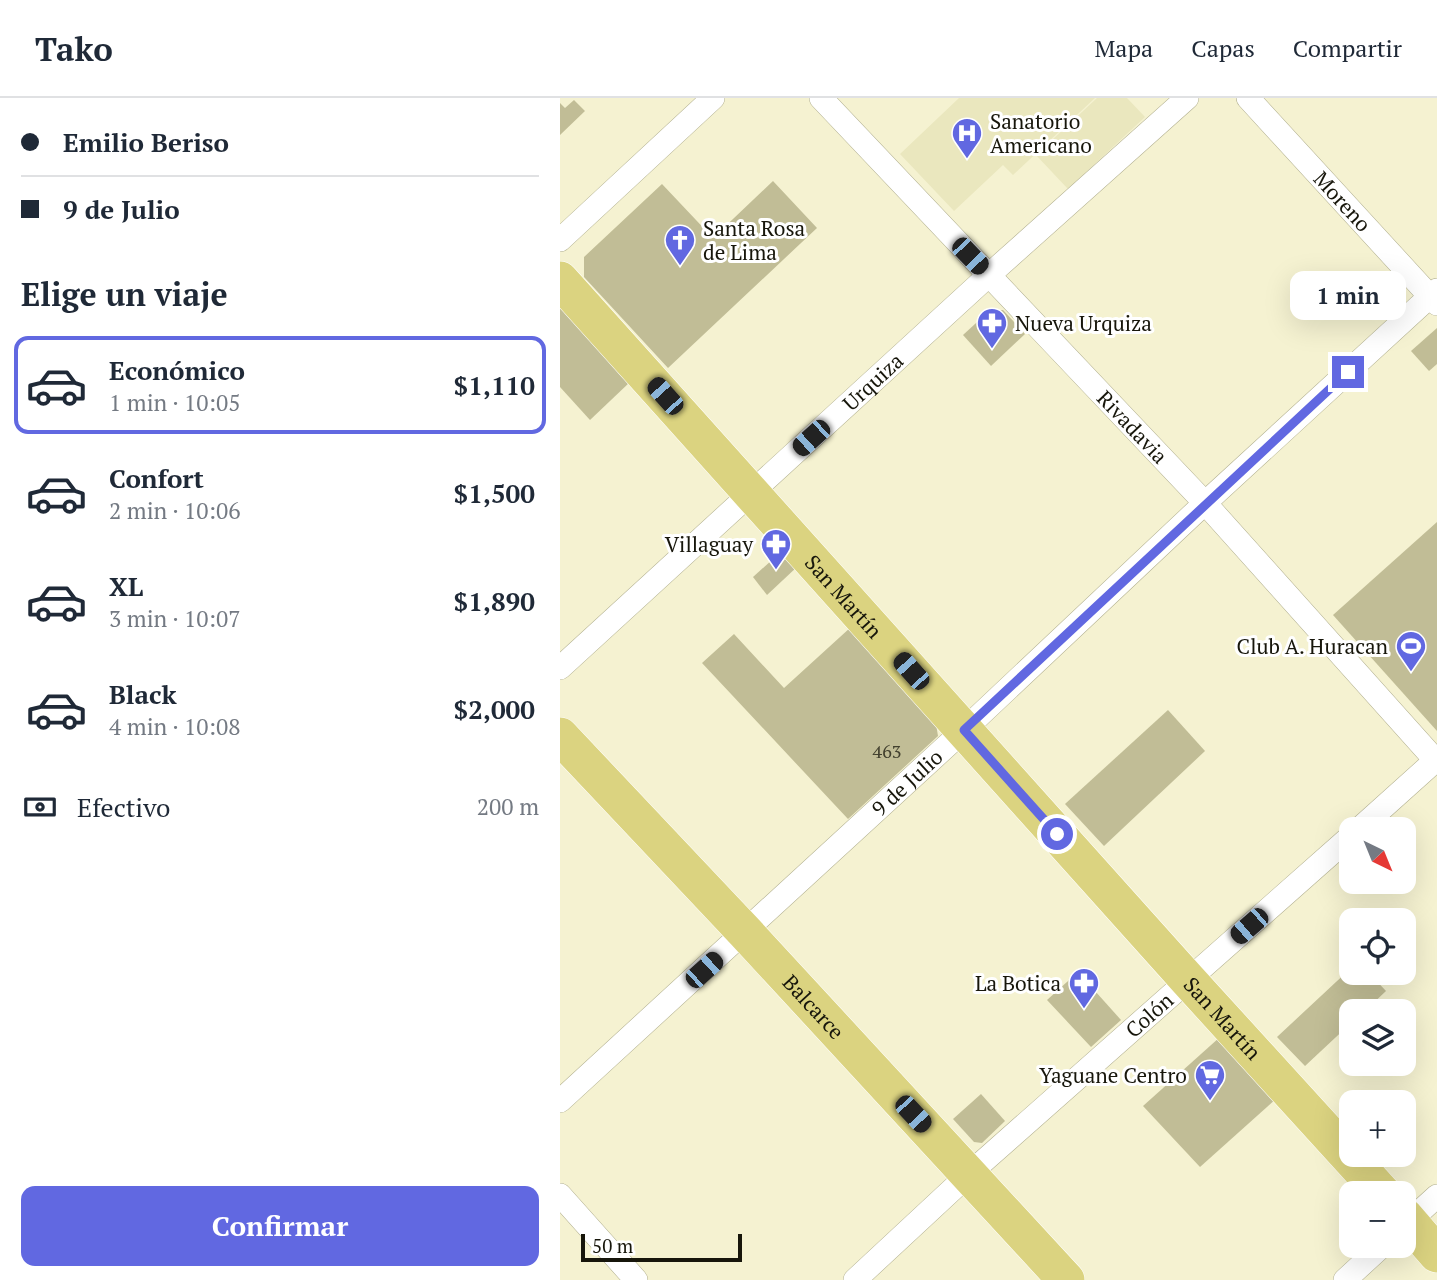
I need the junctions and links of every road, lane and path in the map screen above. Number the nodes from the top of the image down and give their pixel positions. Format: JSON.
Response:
{"nodes":[{"id":1,"x":713,"y":98,"type":"edge"},
{"id":2,"x":821,"y":98,"type":"edge"},
{"id":3,"x":1187,"y":98,"type":"edge"},
{"id":4,"x":1248,"y":98,"type":"edge"},
{"id":5,"x":560,"y":240,"type":"edge"},
{"id":6,"x":989,"y":275,"type":"junction"},
{"id":7,"x":560,"y":280,"type":"edge"},
{"id":8,"x":1435,"y":297,"type":"edge"},
{"id":9,"x":752,"y":492,"type":"junction"},
{"id":10,"x":1205,"y":503,"type":"junction"},
{"id":11,"x":560,"y":668,"type":"edge"},
{"id":12,"x":964,"y":730,"type":"junction"},
{"id":13,"x":560,"y":736,"type":"edge"},
{"id":14,"x":1437,"y":761,"type":"edge"},
{"id":15,"x":1373,"y":817,"type":"edge"},
{"id":16,"x":1339,"y":847,"type":"edge"},
{"id":17,"x":745,"y":932,"type":"junction"},
{"id":18,"x":1188,"y":980,"type":"junction"},
{"id":19,"x":560,"y":1101,"type":"edge"},
{"id":20,"x":969,"y":1174,"type":"junction"},
{"id":21,"x":1371,"y":1181,"type":"edge"},
{"id":22,"x":560,"y":1195,"type":"edge"},
{"id":23,"x":1437,"y":1196,"type":"edge"},
{"id":24,"x":1416,"y":1212,"type":"edge"},
{"id":25,"x":1416,"y":1232,"type":"edge"},
{"id":26,"x":1437,"y":1254,"type":"edge"},
{"id":27,"x":1369,"y":1258,"type":"edge"},
{"id":28,"x":636,"y":1280,"type":"edge"},
{"id":29,"x":855,"y":1280,"type":"edge"},
{"id":30,"x":1066,"y":1280,"type":"edge"},
{"id":31,"x":1345,"y":1280,"type":"edge"}],
"edges":[{"from":1,"to":5,"type":"street"},
{"from":2,"to":6,"type":"street","name":"Rivadavia"},
{"from":3,"to":6,"type":"street","name":"Urquiza"},
{"from":4,"to":8,"type":"street","name":"Moreno"},
{"from":6,"to":9,"type":"street","name":"Urquiza"},
{"from":6,"to":10,"type":"street","name":"Rivadavia"},
{"from":7,"to":9,"type":"main road","name":"San Martín"},
{"from":8,"to":10,"type":"street","name":"9 de Julio"},
{"from":9,"to":11,"type":"street","name":"Urquiza"},
{"from":9,"to":12,"type":"main road","name":"San Martín"},
{"from":10,"to":12,"type":"street","name":"9 de Julio"},
{"from":10,"to":14,"type":"street","name":"Rivadavia"},
{"from":12,"to":17,"type":"street","name":"9 de Julio"},
{"from":12,"to":18,"type":"main road","name":"San Martín"},
{"from":13,"to":17,"type":"main road","name":"Balcarce"},
{"from":14,"to":15,"type":"street"},
{"from":16,"to":18,"type":"street","name":"Colón"},
{"from":17,"to":19,"type":"street","name":"9 de Julio"},
{"from":17,"to":20,"type":"main road","name":"Balcarce"},
{"from":18,"to":20,"type":"street","name":"Colón"},
{"from":18,"to":21,"type":"main road","name":"San Martín"},
{"from":20,"to":29,"type":"street","name":"Colón"},
{"from":20,"to":30,"type":"main road","name":"Balcarce"},
{"from":22,"to":28,"type":"street"},
{"from":23,"to":24,"type":"street"},
{"from":25,"to":26,"type":"main road"},
{"from":27,"to":31,"type":"street"}]}
